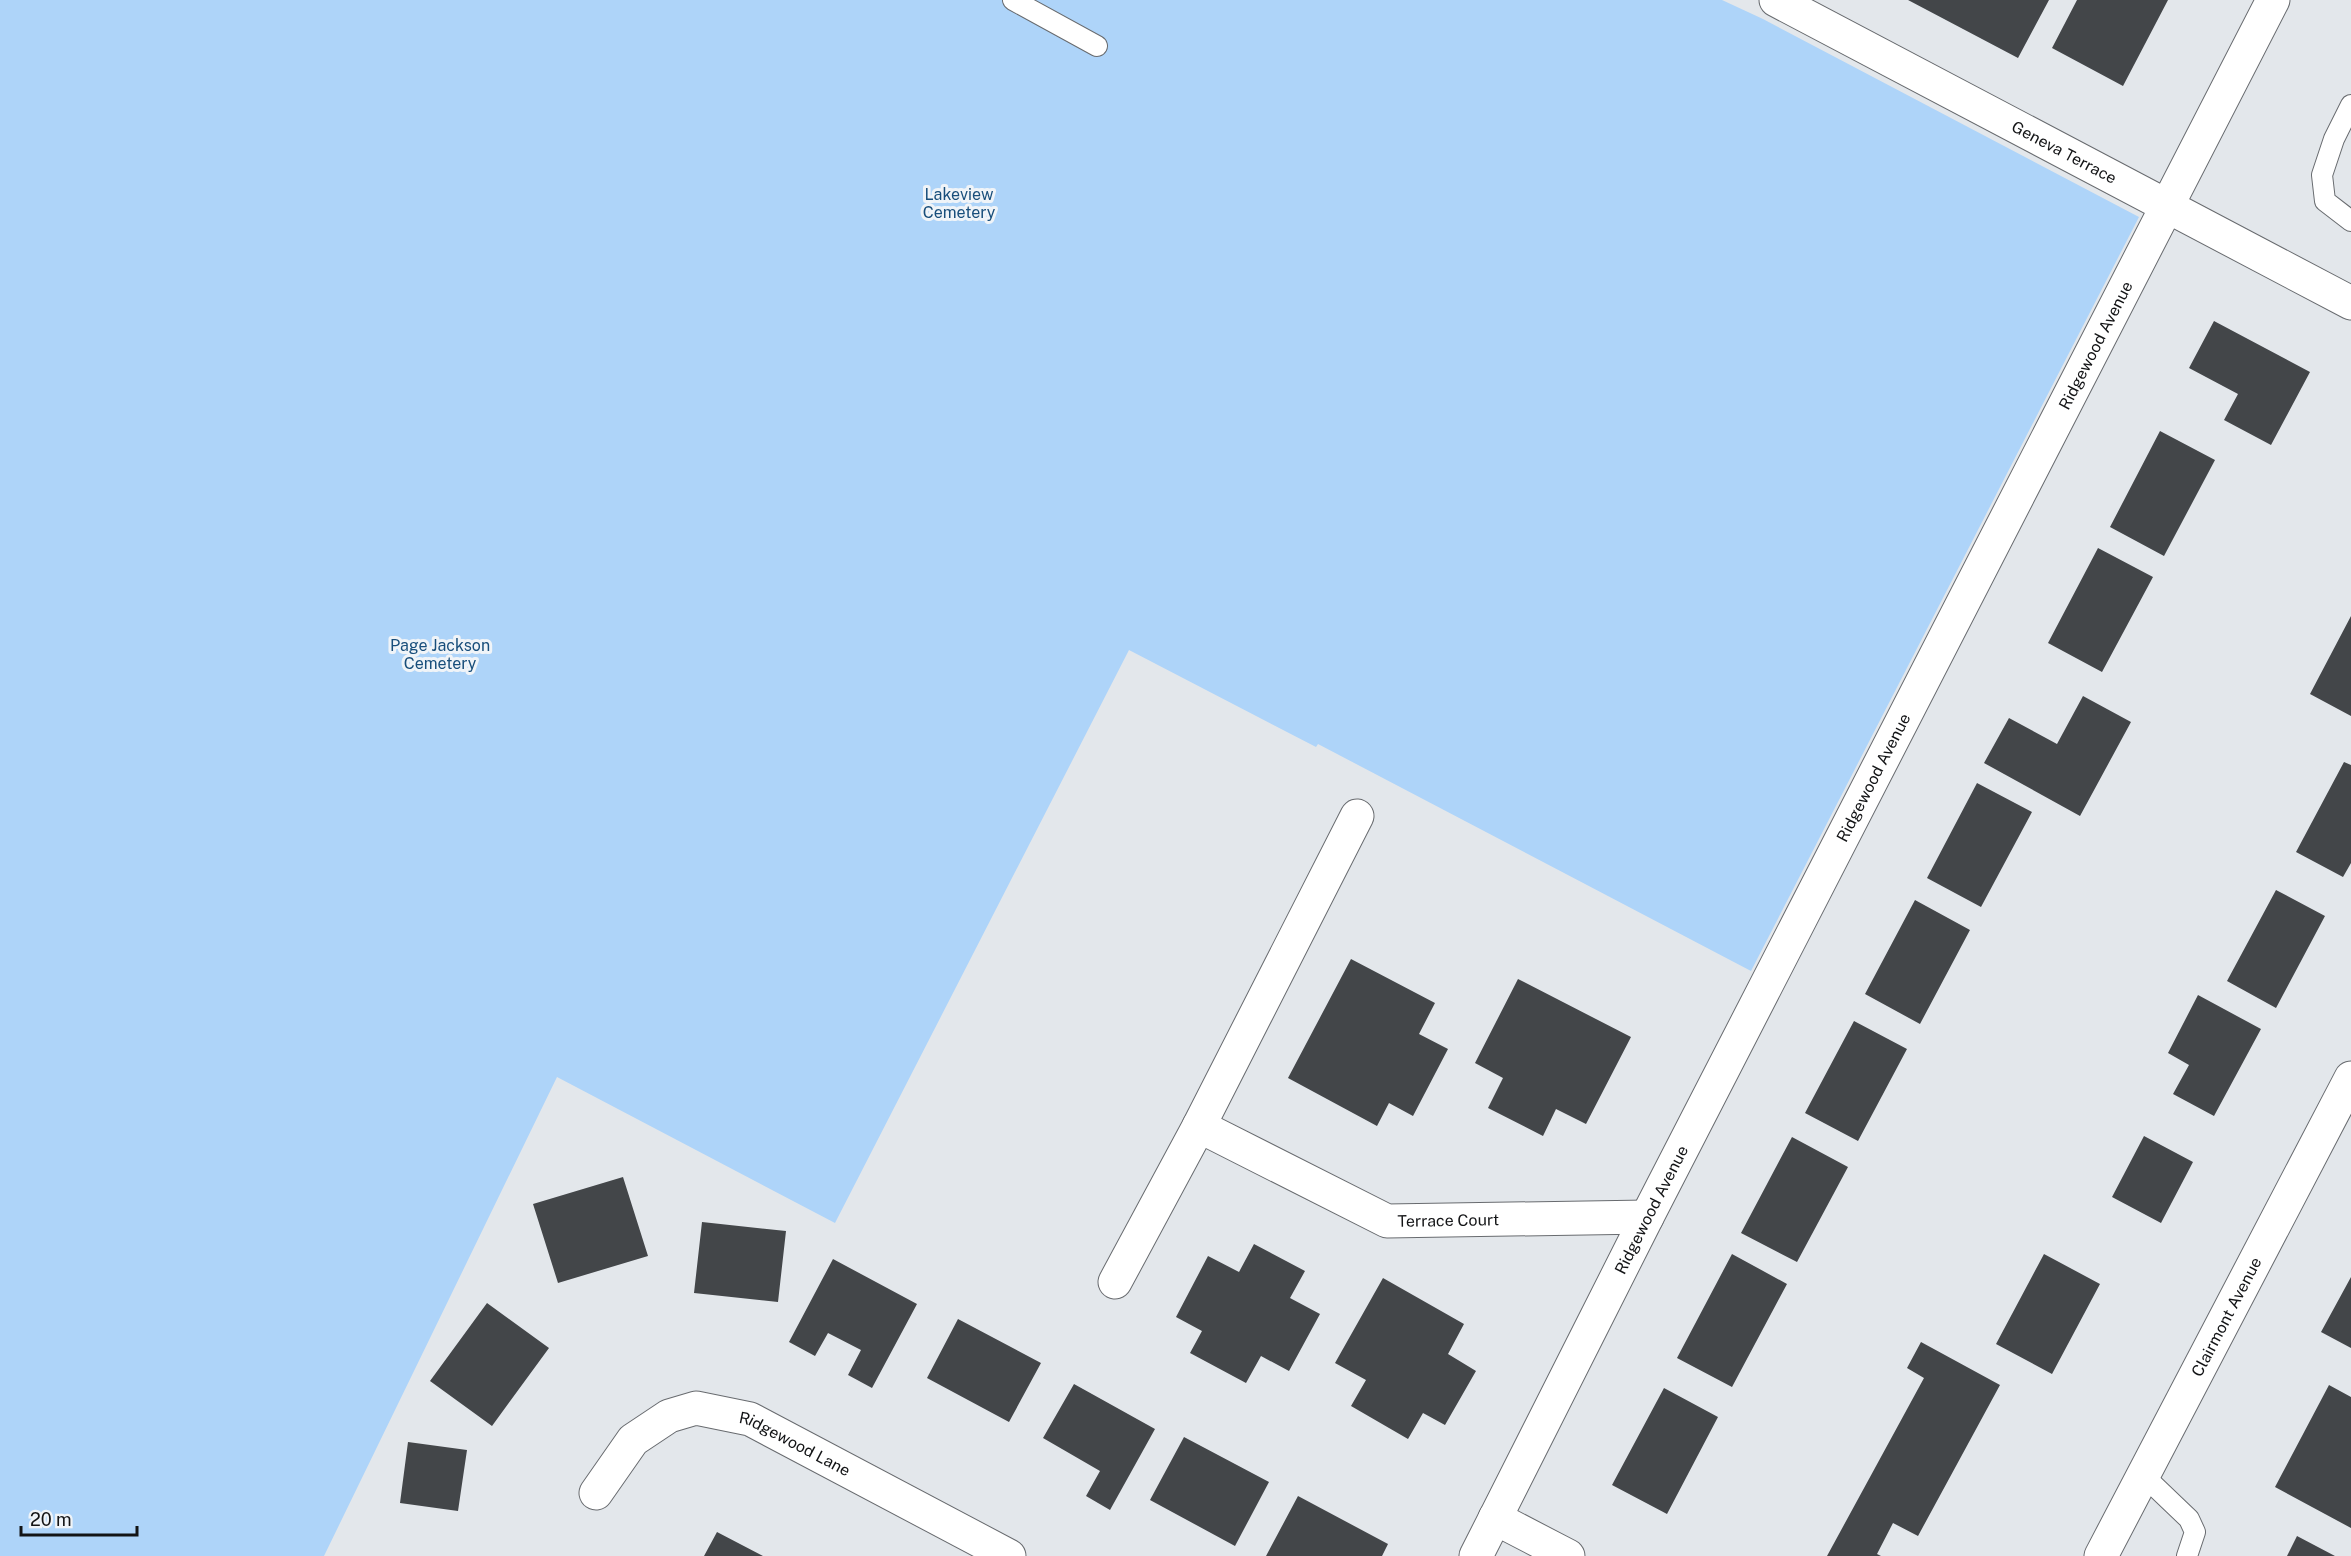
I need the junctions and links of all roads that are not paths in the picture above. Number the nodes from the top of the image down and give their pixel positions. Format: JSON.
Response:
{"nodes":[{"id":1,"x":1013,"y":0,"type":"edge"},
{"id":2,"x":1776,"y":0,"type":"edge"},
{"id":3,"x":2273,"y":0,"type":"edge"},
{"id":4,"x":1097,"y":46,"type":"dead end"},
{"id":5,"x":2351,"y":105,"type":"edge"},
{"id":6,"x":2166,"y":207,"type":"junction"},
{"id":7,"x":2351,"y":221,"type":"edge"},
{"id":8,"x":2351,"y":303,"type":"edge"},
{"id":9,"x":1357,"y":816,"type":"dead end"},
{"id":10,"x":2351,"y":1078,"type":"edge"},
{"id":11,"x":1199,"y":1126,"type":"junction"},
{"id":12,"x":1647,"y":1216,"type":"junction"},
{"id":13,"x":1115,"y":1282,"type":"dead end"},
{"id":14,"x":2143,"y":1475,"type":"junction"},
{"id":15,"x":596,"y":1493,"type":"dead end"},
{"id":16,"x":1496,"y":1518,"type":"junction"},
{"id":17,"x":1009,"y":1556,"type":"edge"},
{"id":18,"x":1476,"y":1556,"type":"edge"},
{"id":19,"x":1568,"y":1556,"type":"edge"},
{"id":20,"x":2101,"y":1556,"type":"edge"},
{"id":21,"x":2187,"y":1556,"type":"edge"}],
"edges":[{"from":1,"to":4,"type":"lane"},
{"from":2,"to":6,"type":"street","name":"Geneva Terrace"},
{"from":3,"to":6,"type":"street","name":"Ridgewood Avenue"},
{"from":5,"to":7,"type":"lane"},
{"from":6,"to":8,"type":"street","name":"Geneva Terrace"},
{"from":6,"to":12,"type":"street","name":"Ridgewood Avenue"},
{"from":9,"to":11,"type":"street"},
{"from":10,"to":14,"type":"street","name":"Clairmont Avenue"},
{"from":11,"to":12,"type":"street","name":"Terrace Court"},
{"from":11,"to":13,"type":"street"},
{"from":12,"to":16,"type":"street","name":"Ridgewood Avenue"},
{"from":14,"to":20,"type":"street","name":"Clairmont Avenue"},
{"from":14,"to":21,"type":"lane"},
{"from":15,"to":17,"type":"street","name":"Ridgewood Lane"},
{"from":16,"to":18,"type":"street","name":"Ridgewood Avenue"},
{"from":16,"to":19,"type":"street"}]}
